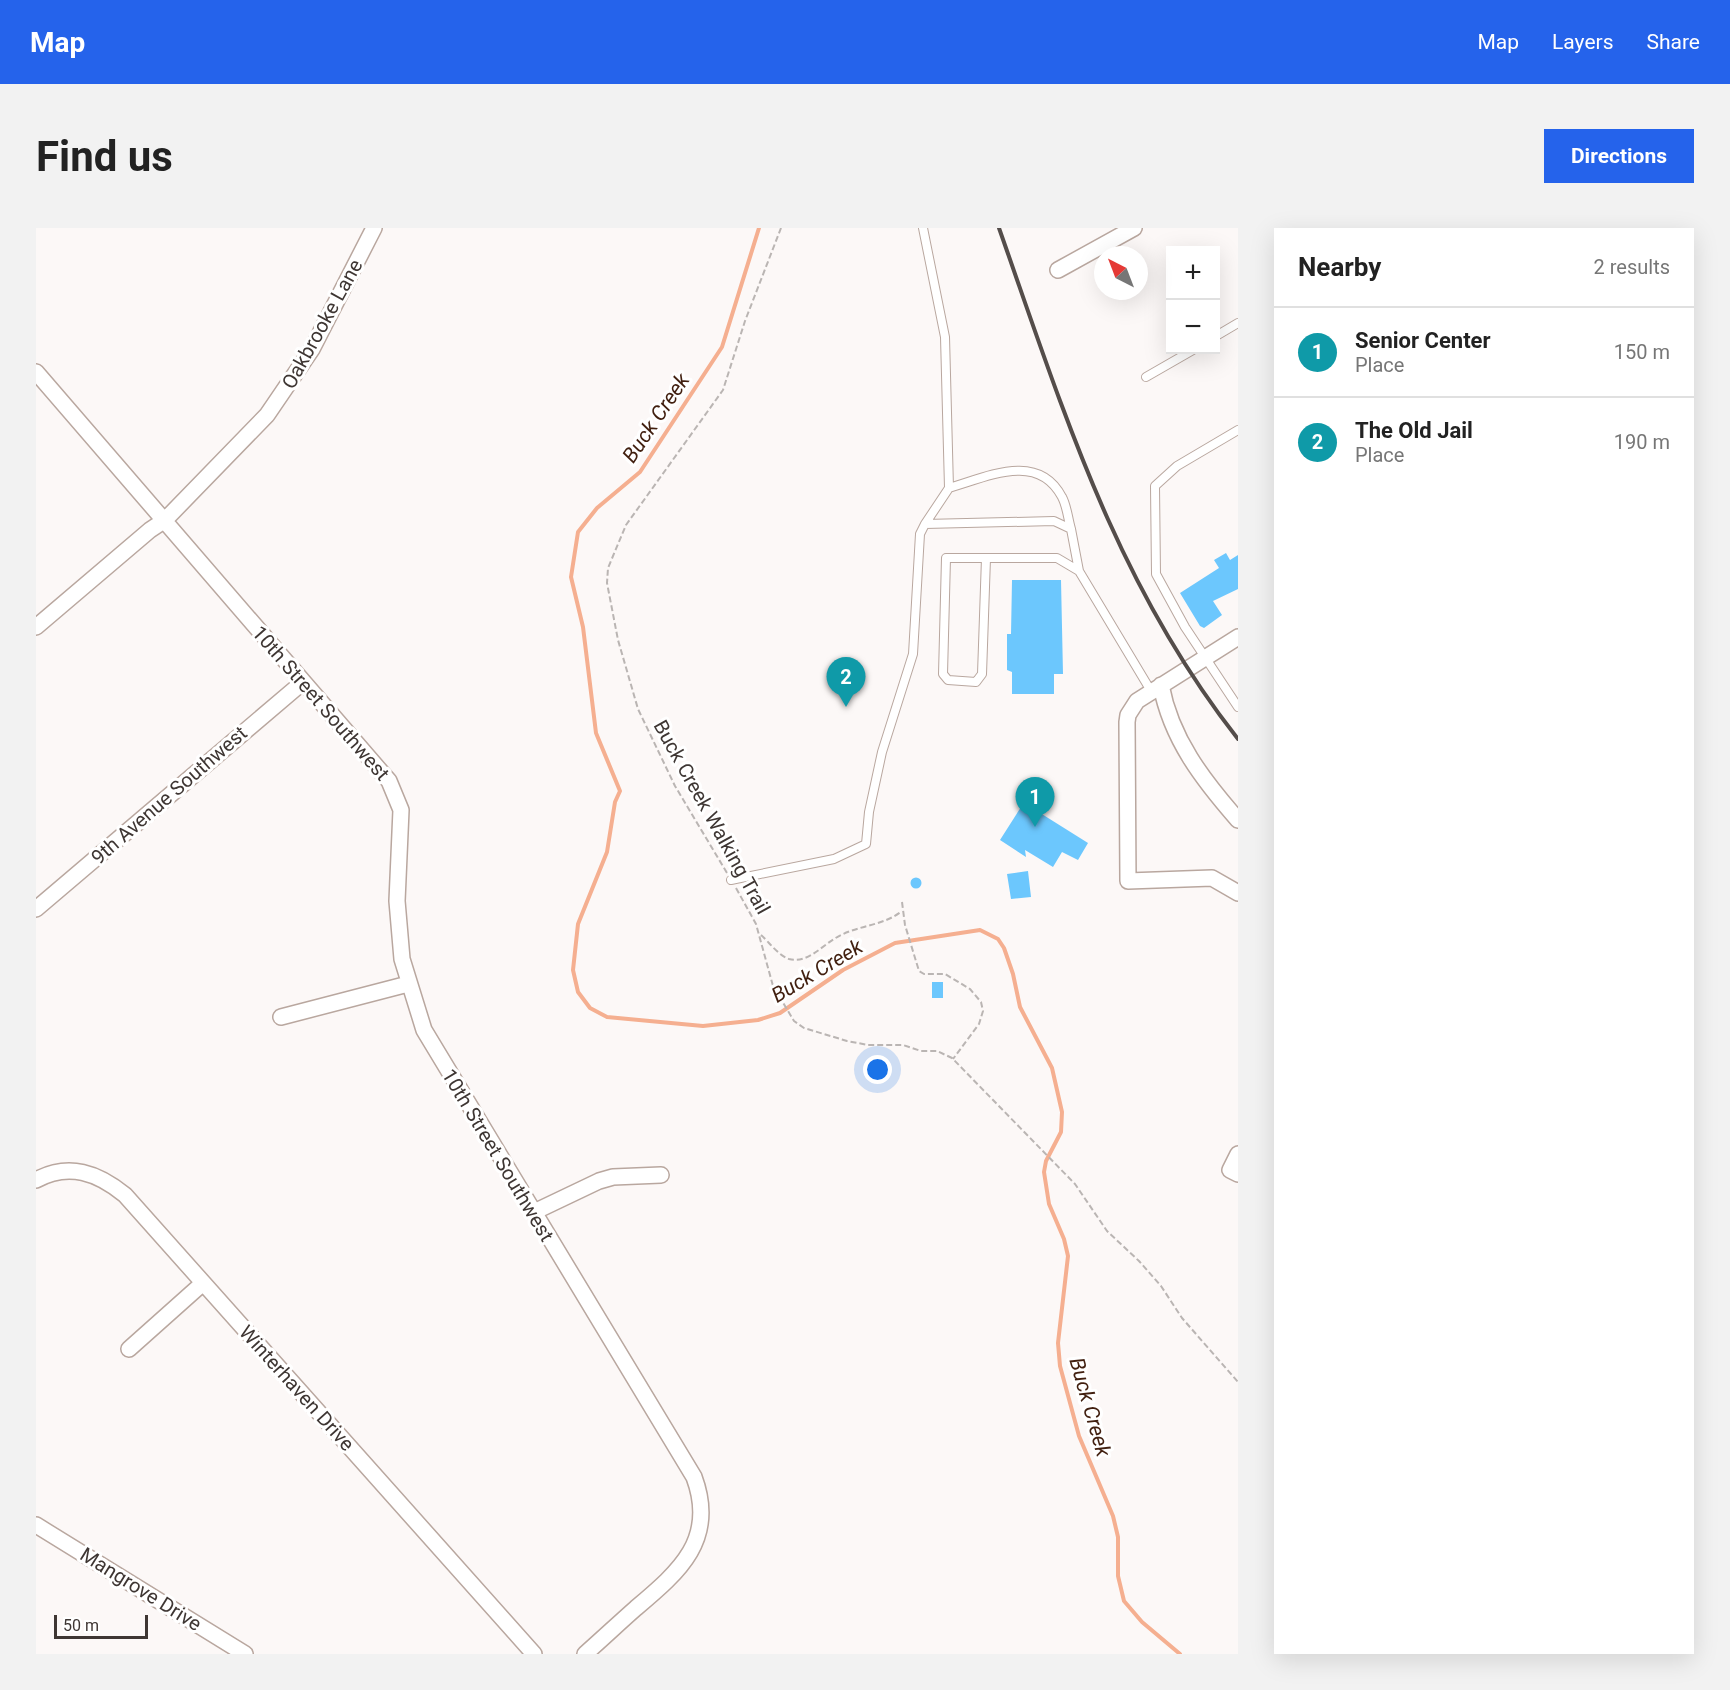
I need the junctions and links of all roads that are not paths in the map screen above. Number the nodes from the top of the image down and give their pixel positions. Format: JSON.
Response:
{"nodes":[{"id":1,"x":374,"y":228,"type":"edge"},
{"id":2,"x":923,"y":228,"type":"edge"},
{"id":3,"x":1134,"y":228,"type":"edge"},
{"id":4,"x":1058,"y":270,"type":"dead end"},
{"id":5,"x":1238,"y":323,"type":"edge"},
{"id":6,"x":1220,"y":333,"type":"edge"},
{"id":7,"x":1186,"y":354,"type":"edge"},
{"id":8,"x":36,"y":372,"type":"edge"},
{"id":9,"x":1146,"y":377,"type":"dead end"},
{"id":10,"x":1238,"y":430,"type":"edge"},
{"id":11,"x":949,"y":488,"type":"junction"},
{"id":12,"x":165,"y":520,"type":"junction"},
{"id":13,"x":925,"y":524,"type":"junction"},
{"id":14,"x":1071,"y":529,"type":"junction"},
{"id":15,"x":986,"y":558,"type":"junction"},
{"id":16,"x":1079,"y":571,"type":"junction"},
{"id":17,"x":36,"y":627,"type":"edge"},
{"id":18,"x":1238,"y":637,"type":"edge"},
{"id":19,"x":1205,"y":657,"type":"junction"},
{"id":20,"x":303,"y":682,"type":"junction"},
{"id":21,"x":1156,"y":688,"type":"junction"},
{"id":22,"x":1238,"y":707,"type":"edge"},
{"id":23,"x":1238,"y":820,"type":"edge"},
{"id":24,"x":731,"y":880,"type":"road end"},
{"id":25,"x":1238,"y":893,"type":"edge"},
{"id":26,"x":36,"y":909,"type":"edge"},
{"id":27,"x":408,"y":984,"type":"junction"},
{"id":28,"x":280,"y":1017,"type":"dead end"},
{"id":29,"x":661,"y":1174,"type":"dead end"},
{"id":30,"x":36,"y":1180,"type":"edge"},
{"id":31,"x":534,"y":1212,"type":"junction"},
{"id":32,"x":203,"y":1283,"type":"junction"},
{"id":33,"x":129,"y":1349,"type":"dead end"},
{"id":34,"x":36,"y":1525,"type":"edge"},
{"id":35,"x":245,"y":1654,"type":"edge"},
{"id":36,"x":534,"y":1654,"type":"edge"},
{"id":37,"x":585,"y":1654,"type":"edge"}],
"edges":[{"from":1,"to":12,"type":"street","name":"Oakbrooke Lane"},
{"from":2,"to":11,"type":"lane"},
{"from":3,"to":4,"type":"street"},
{"from":5,"to":6,"type":"lane"},
{"from":7,"to":9,"type":"lane"},
{"from":8,"to":12,"type":"street","name":"10th Street Southwest"},
{"from":10,"to":19,"type":"lane"},
{"from":11,"to":13,"type":"lane"},
{"from":11,"to":14,"type":"lane"},
{"from":12,"to":17,"type":"street","name":"Oakbrooke Lane"},
{"from":12,"to":20,"type":"street","name":"10th Street Southwest"},
{"from":13,"to":14,"type":"lane"},
{"from":13,"to":24,"type":"lane"},
{"from":14,"to":16,"type":"lane"},
{"from":15,"to":15,"type":"lane"},
{"from":15,"to":16,"type":"lane"},
{"from":16,"to":21,"type":"lane"},
{"from":18,"to":19,"type":"street"},
{"from":19,"to":21,"type":"street"},
{"from":19,"to":22,"type":"lane"},
{"from":20,"to":26,"type":"street","name":"9th Avenue Southwest"},
{"from":20,"to":27,"type":"street","name":"10th Street Southwest"},
{"from":21,"to":23,"type":"street"},
{"from":21,"to":25,"type":"street"},
{"from":27,"to":28,"type":"street"},
{"from":27,"to":31,"type":"street","name":"10th Street Southwest"},
{"from":29,"to":31,"type":"street"},
{"from":30,"to":32,"type":"street","name":"Winterhaven Drive"},
{"from":31,"to":37,"type":"street","name":"10th Street Southwest"},
{"from":32,"to":33,"type":"street"},
{"from":32,"to":36,"type":"street","name":"Winterhaven Drive"},
{"from":34,"to":35,"type":"street","name":"Mangrove Drive"}]}
